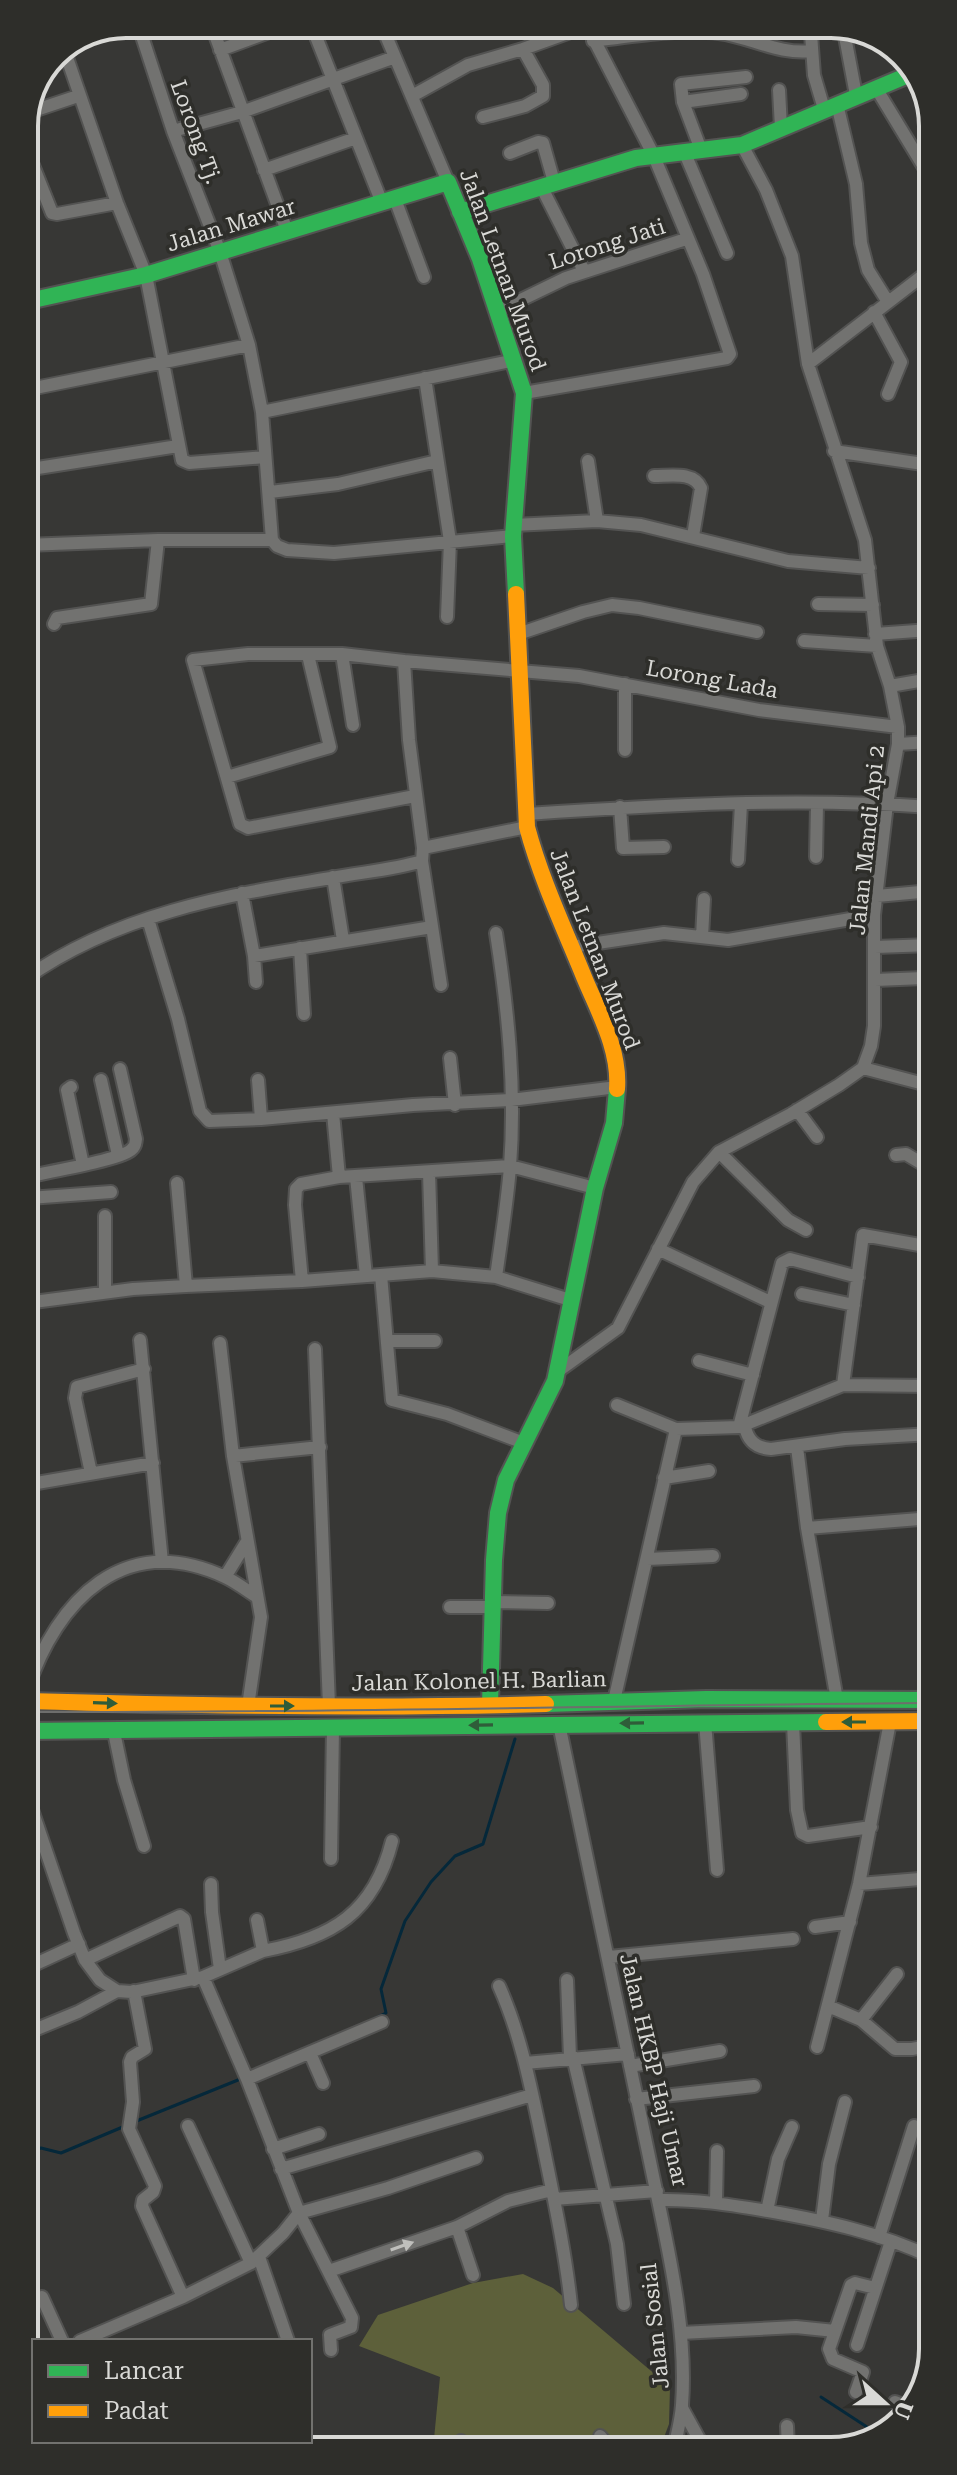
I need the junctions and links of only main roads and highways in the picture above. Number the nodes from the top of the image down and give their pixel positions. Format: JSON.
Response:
{"nodes":[{"id":1,"x":904,"y":77,"type":"edge"},
{"id":2,"x":448,"y":182,"type":"joint"},
{"id":3,"x":460,"y":212,"type":"junction"},
{"id":4,"x":38,"y":299,"type":"edge"},
{"id":5,"x":919,"y":1700,"type":"edge"},
{"id":6,"x":38,"y":1701,"type":"edge"},
{"id":7,"x":490,"y":1705,"type":"junction"},
{"id":8,"x":204,"y":1706,"type":"junction"},
{"id":9,"x":919,"y":1721,"type":"edge"},
{"id":10,"x":203,"y":1730,"type":"junction"},
{"id":11,"x":38,"y":1731,"type":"edge"}],
"edges":[{"from":1,"to":3,"type":"main road"},
{"from":2,"to":3,"type":"main road","name":"Jalan Letnan Murod"},
{"from":2,"to":4,"type":"main road","name":"Jalan Mawar"},
{"from":3,"to":7,"type":"main road","name":"Jalan Letnan Murod"},
{"from":5,"to":7,"type":"main road","name":"Jalan Kolonel H. Barlian"},
{"from":6,"to":8,"type":"main road","name":"Jalan Kolonel H. Barlian","one_way":true},
{"from":8,"to":7,"type":"main road","name":"Jalan Kolonel H. Barlian","one_way":true},
{"from":8,"to":10,"type":"main road"},
{"from":9,"to":10,"type":"main road","one_way":true},
{"from":10,"to":11,"type":"main road"}]}
